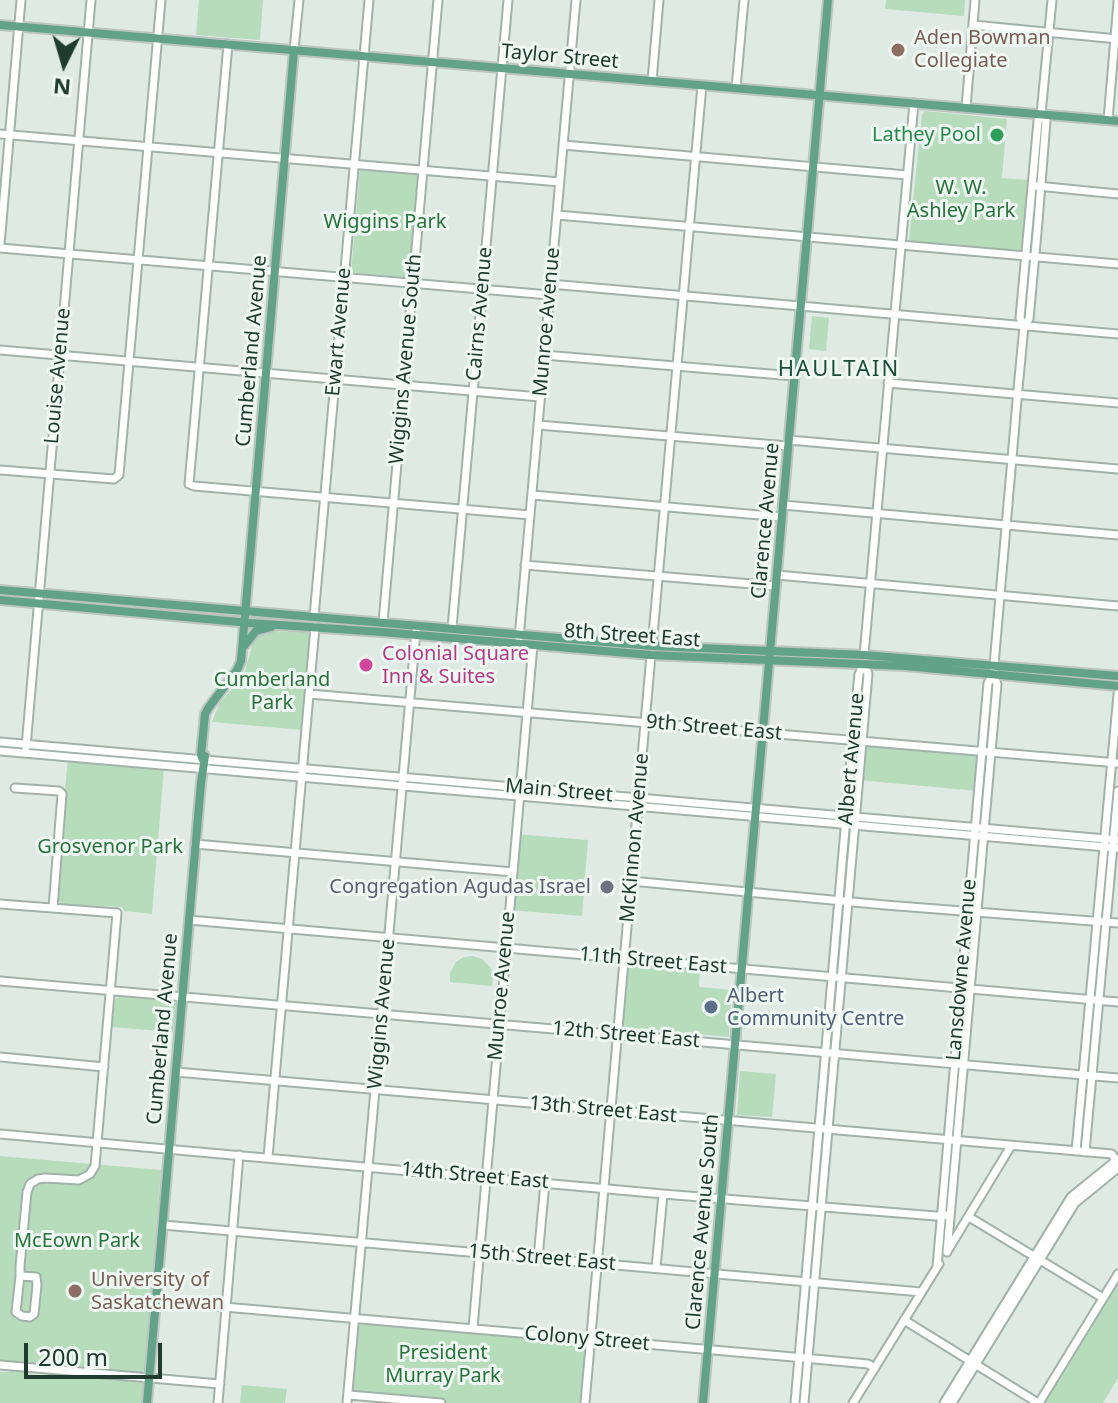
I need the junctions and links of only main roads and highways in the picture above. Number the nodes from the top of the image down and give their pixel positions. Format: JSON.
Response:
{"nodes":[{"id":1,"x":828,"y":0,"type":"edge"},
{"id":2,"x":0,"y":25,"type":"edge"},
{"id":3,"x":294,"y":50,"type":"junction"},
{"id":4,"x":819,"y":95,"type":"junction"},
{"id":5,"x":1118,"y":121,"type":"edge"},
{"id":6,"x":0,"y":590,"type":"edge"},
{"id":7,"x":0,"y":600,"type":"edge"},
{"id":8,"x":122,"y":601,"type":"junction"},
{"id":9,"x":80,"y":607,"type":"junction"},
{"id":10,"x":245,"y":610,"type":"junction"},
{"id":11,"x":315,"y":622,"type":"junction"},
{"id":12,"x":244,"y":623,"type":"junction"},
{"id":13,"x":284,"y":626,"type":"junction"},
{"id":14,"x":416,"y":630,"type":"junction"},
{"id":15,"x":519,"y":639,"type":"junction"},
{"id":16,"x":242,"y":650,"type":"junction"},
{"id":17,"x":651,"y":651,"type":"junction"},
{"id":18,"x":770,"y":655,"type":"junction"},
{"id":19,"x":993,"y":670,"type":"junction"},
{"id":20,"x":1118,"y":676,"type":"edge"},
{"id":21,"x":1118,"y":686,"type":"edge"},
{"id":22,"x":735,"y":1044,"type":"joint"},
{"id":23,"x":147,"y":1403,"type":"edge"},
{"id":24,"x":703,"y":1403,"type":"edge"}],
"edges":[{"from":1,"to":4,"type":"main road","name":"Clarence Avenue"},
{"from":2,"to":3,"type":"main road","name":"Taylor Street"},
{"from":3,"to":4,"type":"main road","name":"Taylor Street"},
{"from":3,"to":10,"type":"main road","name":"Cumberland Avenue"},
{"from":4,"to":5,"type":"main road","name":"Taylor Street"},
{"from":4,"to":18,"type":"main road","name":"Clarence Avenue"},
{"from":6,"to":8,"type":"main road","name":"8th Street East"},
{"from":7,"to":9,"type":"main road","name":"8th Street East"},
{"from":8,"to":9,"type":"main road"},
{"from":8,"to":10,"type":"main road","name":"8th Street East"},
{"from":9,"to":12,"type":"main road","name":"8th Street East"},
{"from":10,"to":11,"type":"main road","name":"8th Street East"},
{"from":10,"to":12,"type":"main road","name":"Cumberland Avenue"},
{"from":11,"to":13,"type":"main road","name":"8th Street East"},
{"from":11,"to":14,"type":"main road","name":"8th Street East"},
{"from":11,"to":14,"type":"main road","name":"8th Street East"},
{"from":12,"to":13,"type":"main road","name":"8th Street East"},
{"from":12,"to":16,"type":"main road","name":"Cumberland Avenue"},
{"from":13,"to":16,"type":"main road"},
{"from":14,"to":15,"type":"main road","name":"8th Street East"},
{"from":14,"to":15,"type":"main road","name":"8th Street East"},
{"from":15,"to":17,"type":"main road","name":"8th Street East"},
{"from":15,"to":17,"type":"main road","name":"8th Street East"},
{"from":16,"to":23,"type":"main road","name":"Cumberland Avenue"},
{"from":17,"to":18,"type":"main road","name":"8th Street East"},
{"from":18,"to":19,"type":"main road","name":"8th Street East"},
{"from":18,"to":22,"type":"main road","name":"Clarence Avenue"},
{"from":19,"to":20,"type":"main road","name":"8th Street East"},
{"from":19,"to":21,"type":"main road","name":"8th Street East"},
{"from":22,"to":24,"type":"main road","name":"Clarence Avenue South"}]}
